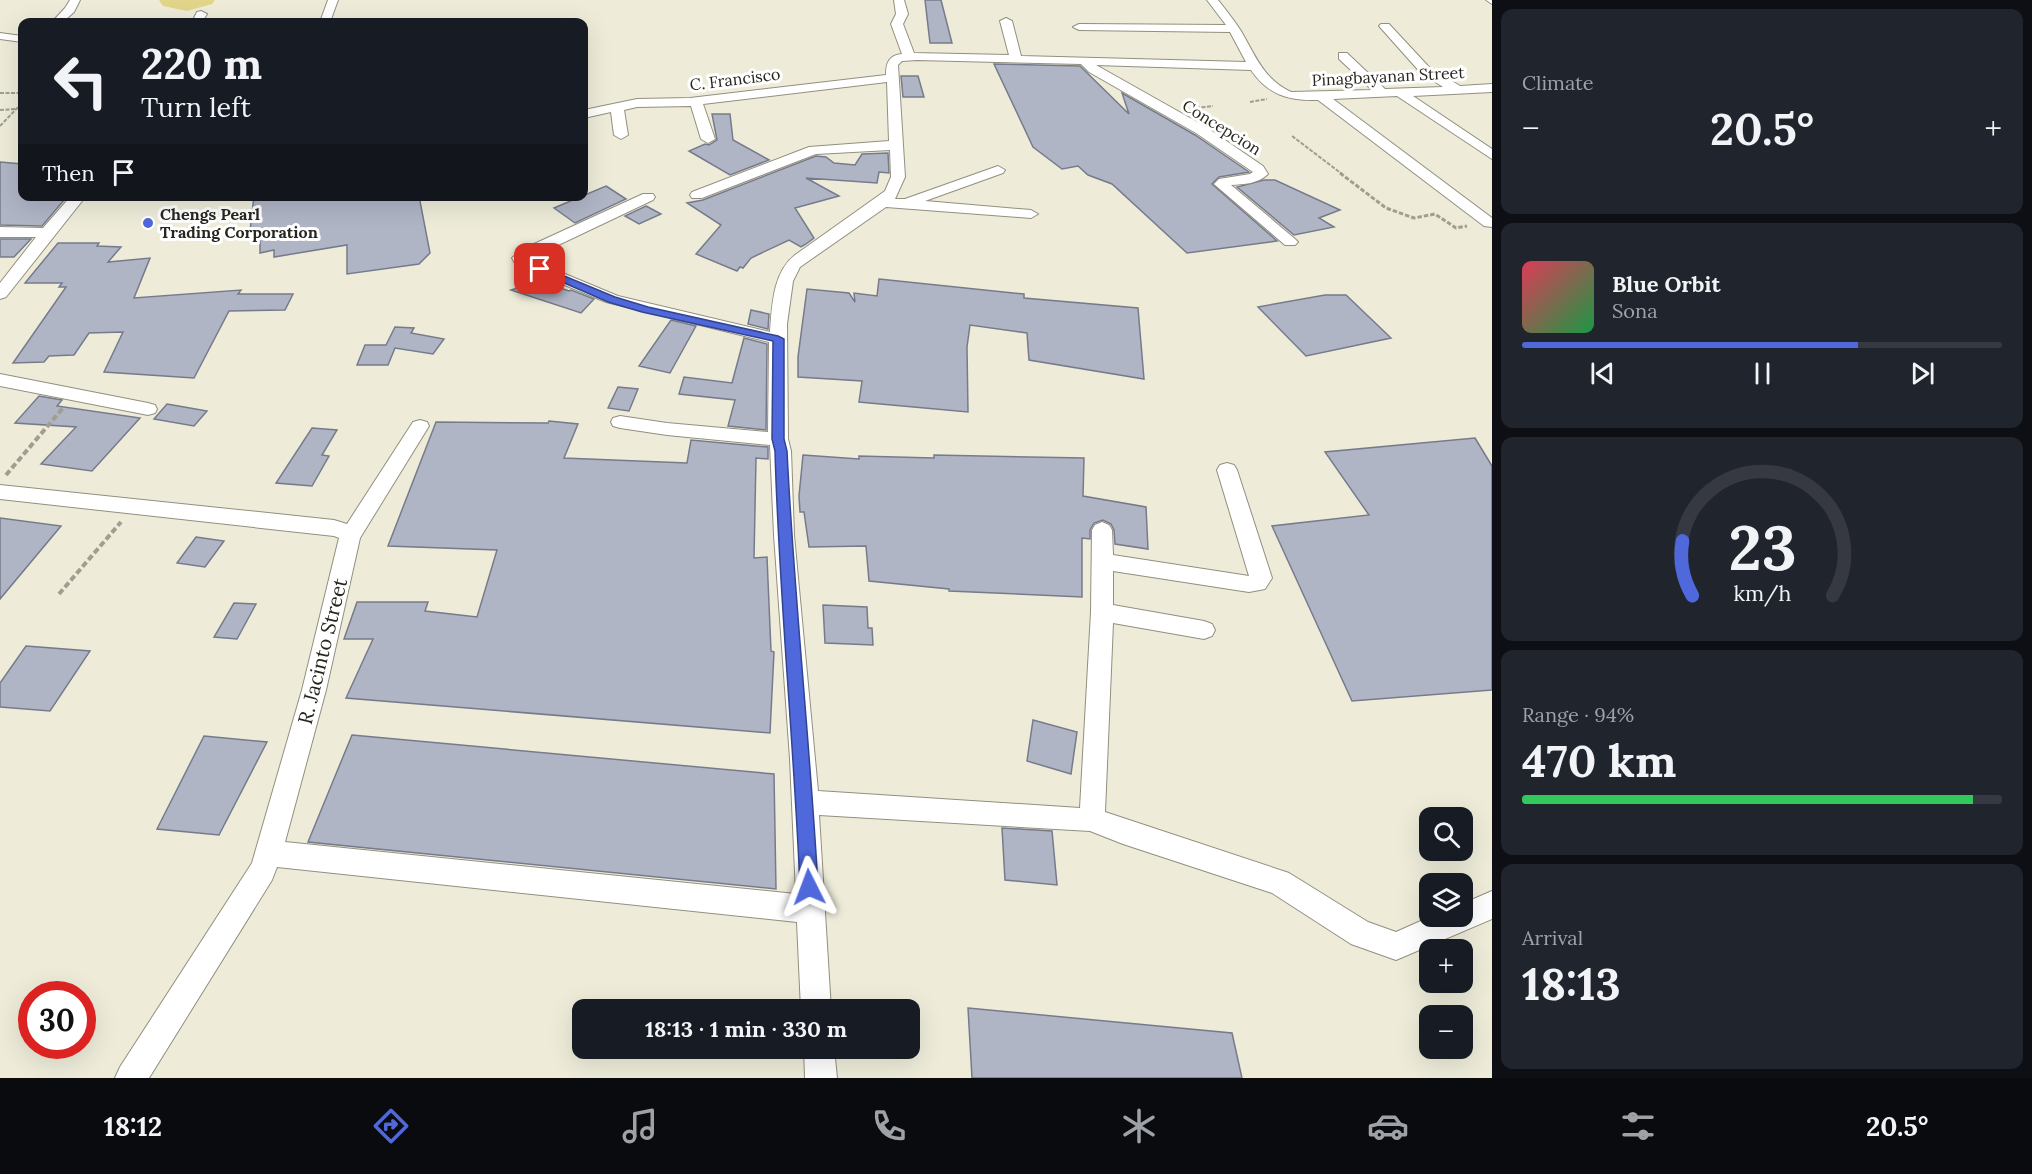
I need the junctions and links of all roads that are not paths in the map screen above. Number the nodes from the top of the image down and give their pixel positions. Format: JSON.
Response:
{"nodes":[{"id":1,"x":333,"y":0,"type":"edge"},
{"id":2,"x":899,"y":0,"type":"edge"},
{"id":3,"x":1212,"y":0,"type":"edge"},
{"id":4,"x":73,"y":5,"type":"edge"},
{"id":5,"x":61,"y":18,"type":"edge"},
{"id":6,"x":326,"y":18,"type":"edge"},
{"id":7,"x":1006,"y":21,"type":"dead end"},
{"id":8,"x":1385,"y":26,"type":"dead end"},
{"id":9,"x":1079,"y":27,"type":"dead end"},
{"id":10,"x":1233,"y":29,"type":"junction"},
{"id":11,"x":0,"y":36,"type":"edge"},
{"id":12,"x":18,"y":38,"type":"edge"},
{"id":13,"x":18,"y":45,"type":"edge"},
{"id":14,"x":0,"y":46,"type":"edge"},
{"id":15,"x":1343,"y":56,"type":"dead end"},
{"id":16,"x":1016,"y":58,"type":"junction"},
{"id":17,"x":1083,"y":60,"type":"junction"},
{"id":18,"x":898,"y":65,"type":"junction"},
{"id":19,"x":1254,"y":66,"type":"junction"},
{"id":20,"x":1492,"y":88,"type":"edge"},
{"id":21,"x":1456,"y":89,"type":"junction"},
{"id":22,"x":1398,"y":91,"type":"junction"},
{"id":23,"x":1382,"y":92,"type":"junction"},
{"id":24,"x":1321,"y":96,"type":"junction"},
{"id":25,"x":696,"y":102,"type":"junction"},
{"id":26,"x":617,"y":107,"type":"junction"},
{"id":27,"x":588,"y":113,"type":"edge"},
{"id":28,"x":621,"y":135,"type":"dead end"},
{"id":29,"x":708,"y":139,"type":"dead end"},
{"id":30,"x":897,"y":146,"type":"junction"},
{"id":31,"x":1492,"y":154,"type":"edge"},
{"id":32,"x":998,"y":170,"type":"dead end"},
{"id":33,"x":698,"y":195,"type":"dead end"},
{"id":34,"x":648,"y":197,"type":"dead end"},
{"id":35,"x":75,"y":201,"type":"edge"},
{"id":36,"x":894,"y":203,"type":"junction"},
{"id":37,"x":1031,"y":214,"type":"dead end"},
{"id":38,"x":1489,"y":223,"type":"road end"},
{"id":39,"x":0,"y":232,"type":"edge"},
{"id":40,"x":47,"y":233,"type":"junction"},
{"id":41,"x":1290,"y":242,"type":"dead end"},
{"id":42,"x":3,"y":286,"type":"edge"},
{"id":43,"x":778,"y":339,"type":"junction"},
{"id":44,"x":0,"y":380,"type":"edge"},
{"id":45,"x":148,"y":409,"type":"dead end"},
{"id":46,"x":620,"y":422,"type":"dead end"},
{"id":47,"x":420,"y":426,"type":"dead end"},
{"id":48,"x":778,"y":439,"type":"junction"},
{"id":49,"x":1227,"y":470,"type":"dead end"},
{"id":50,"x":0,"y":492,"type":"edge"},
{"id":51,"x":1102,"y":530,"type":"dead end"},
{"id":52,"x":350,"y":537,"type":"junction"},
{"id":53,"x":1102,"y":561,"type":"junction"},
{"id":54,"x":1102,"y":612,"type":"junction"},
{"id":55,"x":1204,"y":630,"type":"dead end"},
{"id":56,"x":804,"y":802,"type":"junction"},
{"id":57,"x":1091,"y":819,"type":"junction"},
{"id":58,"x":269,"y":853,"type":"junction"},
{"id":59,"x":1492,"y":905,"type":"edge"},
{"id":60,"x":810,"y":909,"type":"junction"},
{"id":61,"x":815,"y":999,"type":"edge"},
{"id":62,"x":819,"y":1059,"type":"edge"},
{"id":63,"x":131,"y":1078,"type":"edge"},
{"id":64,"x":820,"y":1078,"type":"edge"}],
"edges":[{"from":1,"to":6,"type":"street"},
{"from":2,"to":18,"type":"street"},
{"from":3,"to":10,"type":"street"},
{"from":4,"to":5,"type":"street"},
{"from":7,"to":16,"type":"street"},
{"from":8,"to":21,"type":"street"},
{"from":9,"to":10,"type":"street"},
{"from":10,"to":19,"type":"street"},
{"from":11,"to":12,"type":"street"},
{"from":13,"to":14,"type":"street"},
{"from":15,"to":23,"type":"street"},
{"from":16,"to":17,"type":"street","name":"C. Francisco"},
{"from":16,"to":18,"type":"street","name":"C. Francisco"},
{"from":17,"to":19,"type":"street","name":"C. Francisco"},
{"from":17,"to":41,"type":"street","name":"Concepcion"},
{"from":18,"to":25,"type":"street","name":"C. Francisco"},
{"from":18,"to":30,"type":"street"},
{"from":19,"to":24,"type":"street","name":"Pinagbayanan Street"},
{"from":20,"to":21,"type":"street","name":"Pinagbayanan Street"},
{"from":21,"to":22,"type":"street","name":"Pinagbayanan Street"},
{"from":22,"to":23,"type":"street","name":"Pinagbayanan Street"},
{"from":22,"to":31,"type":"street"},
{"from":23,"to":24,"type":"street","name":"Pinagbayanan Street"},
{"from":24,"to":38,"type":"street"},
{"from":25,"to":26,"type":"street","name":"C. Francisco"},
{"from":25,"to":29,"type":"street"},
{"from":26,"to":27,"type":"street","name":"C. Francisco"},
{"from":26,"to":28,"type":"street"},
{"from":30,"to":33,"type":"street"},
{"from":30,"to":36,"type":"street"},
{"from":32,"to":36,"type":"street"},
{"from":34,"to":43,"type":"street"},
{"from":35,"to":40,"type":"street"},
{"from":36,"to":37,"type":"street"},
{"from":36,"to":43,"type":"street"},
{"from":39,"to":40,"type":"street"},
{"from":40,"to":42,"type":"street"},
{"from":43,"to":48,"type":"street"},
{"from":44,"to":45,"type":"street"},
{"from":46,"to":48,"type":"street"},
{"from":47,"to":52,"type":"street","name":"R. Jacinto Street"},
{"from":48,"to":56,"type":"street"},
{"from":49,"to":53,"type":"street"},
{"from":50,"to":52,"type":"street"},
{"from":51,"to":53,"type":"street"},
{"from":52,"to":58,"type":"street","name":"R. Jacinto Street"},
{"from":53,"to":54,"type":"street"},
{"from":54,"to":55,"type":"street"},
{"from":54,"to":57,"type":"street"},
{"from":56,"to":57,"type":"street"},
{"from":56,"to":60,"type":"street"},
{"from":57,"to":59,"type":"street"},
{"from":58,"to":60,"type":"street"},
{"from":58,"to":63,"type":"street","name":"R. Jacinto Street"},
{"from":60,"to":61,"type":"street"},
{"from":62,"to":64,"type":"street"}]}
